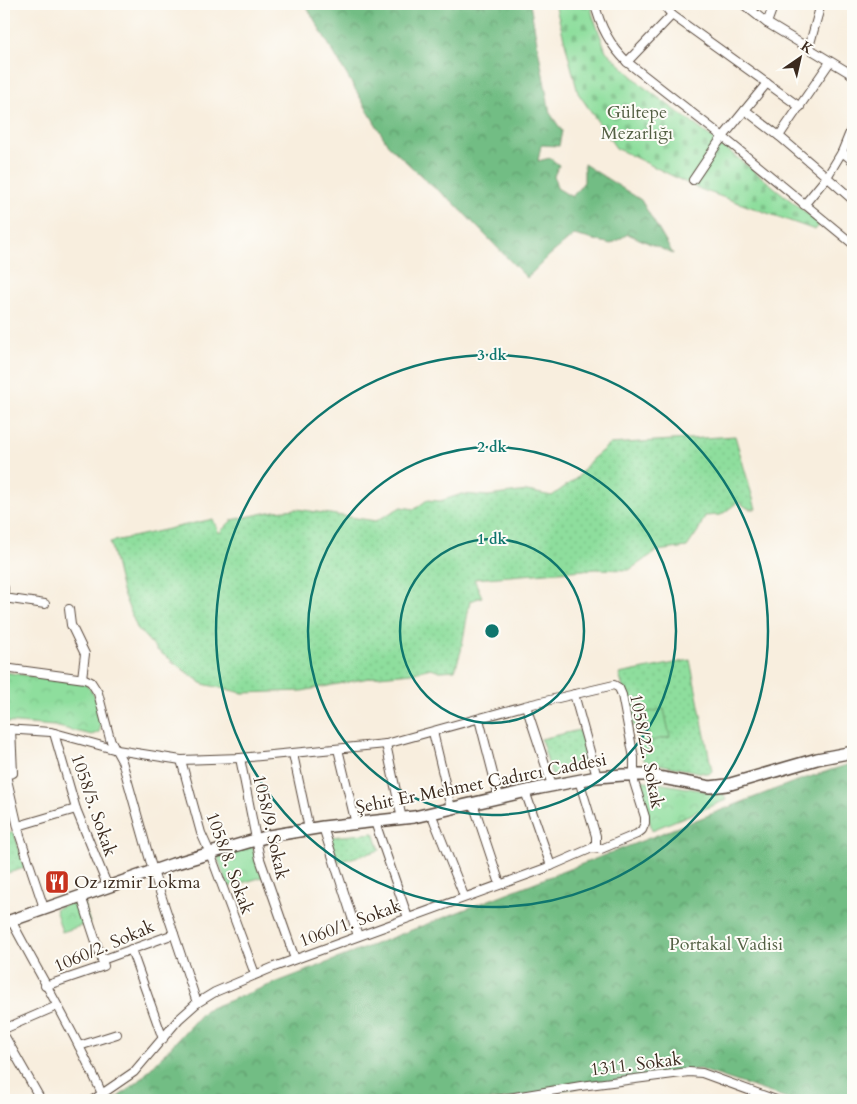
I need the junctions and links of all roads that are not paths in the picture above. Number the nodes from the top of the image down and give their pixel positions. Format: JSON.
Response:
{"nodes":[{"id":1,"x":595,"y":4,"type":"edge"},
{"id":2,"x":663,"y":4,"type":"edge"},
{"id":3,"x":743,"y":4,"type":"edge"},
{"id":4,"x":774,"y":4,"type":"edge"},
{"id":5,"x":821,"y":4,"type":"edge"},
{"id":6,"x":672,"y":15,"type":"junction"},
{"id":7,"x":767,"y":23,"type":"junction"},
{"id":8,"x":809,"y":47,"type":"junction"},
{"id":9,"x":627,"y":62,"type":"junction"},
{"id":10,"x":830,"y":62,"type":"junction"},
{"id":11,"x":853,"y":75,"type":"edge"},
{"id":12,"x":767,"y":83,"type":"junction"},
{"id":13,"x":800,"y":107,"type":"junction"},
{"id":14,"x":745,"y":110,"type":"junction"},
{"id":15,"x":853,"y":125,"type":"edge"},
{"id":16,"x":779,"y":136,"type":"junction"},
{"id":17,"x":723,"y":137,"type":"junction"},
{"id":18,"x":850,"y":139,"type":"edge"},
{"id":19,"x":842,"y":152,"type":"junction"},
{"id":20,"x":853,"y":161,"type":"edge"},
{"id":21,"x":827,"y":176,"type":"junction"},
{"id":22,"x":693,"y":180,"type":"dead end"},
{"id":23,"x":853,"y":200,"type":"edge"},
{"id":24,"x":804,"y":205,"type":"junction"},
{"id":25,"x":853,"y":244,"type":"edge"},
{"id":26,"x":4,"y":588,"type":"edge"},
{"id":27,"x":4,"y":598,"type":"edge"},
{"id":28,"x":45,"y":604,"type":"dead end"},
{"id":29,"x":69,"y":609,"type":"dead end"},
{"id":30,"x":4,"y":611,"type":"edge"},
{"id":31,"x":4,"y":668,"type":"edge"},
{"id":32,"x":82,"y":678,"type":"junction"},
{"id":33,"x":574,"y":694,"type":"junction"},
{"id":34,"x":526,"y":706,"type":"junction"},
{"id":35,"x":479,"y":719,"type":"junction"},
{"id":36,"x":7,"y":729,"type":"edge"},
{"id":37,"x":433,"y":732,"type":"junction"},
{"id":38,"x":54,"y":733,"type":"junction"},
{"id":39,"x":386,"y":744,"type":"junction"},
{"id":40,"x":338,"y":749,"type":"junction"},
{"id":41,"x":117,"y":750,"type":"junction"},
{"id":42,"x":853,"y":752,"type":"edge"},
{"id":43,"x":293,"y":754,"type":"junction"},
{"id":44,"x":240,"y":758,"type":"junction"},
{"id":45,"x":181,"y":760,"type":"junction"},
{"id":46,"x":5,"y":775,"type":"edge"},
{"id":47,"x":635,"y":775,"type":"junction"},
{"id":48,"x":597,"y":777,"type":"junction"},
{"id":49,"x":579,"y":780,"type":"junction"},
{"id":50,"x":552,"y":785,"type":"junction"},
{"id":51,"x":525,"y":791,"type":"junction"},
{"id":52,"x":499,"y":797,"type":"junction"},
{"id":53,"x":473,"y":803,"type":"junction"},
{"id":54,"x":451,"y":808,"type":"junction"},
{"id":55,"x":76,"y":809,"type":"junction"},
{"id":56,"x":432,"y":813,"type":"junction"},
{"id":57,"x":402,"y":819,"type":"junction"},
{"id":58,"x":375,"y":822,"type":"junction"},
{"id":59,"x":645,"y":823,"type":"joint"},
{"id":60,"x":356,"y":824,"type":"junction"},
{"id":61,"x":18,"y":826,"type":"junction"},
{"id":62,"x":322,"y":827,"type":"junction"},
{"id":63,"x":309,"y":829,"type":"junction"},
{"id":64,"x":256,"y":839,"type":"junction"},
{"id":65,"x":592,"y":848,"type":"junction"},
{"id":66,"x":210,"y":853,"type":"junction"},
{"id":67,"x":551,"y":866,"type":"junction"},
{"id":68,"x":153,"y":871,"type":"junction"},
{"id":69,"x":500,"y":884,"type":"junction"},
{"id":70,"x":108,"y":887,"type":"junction"},
{"id":71,"x":81,"y":896,"type":"junction"},
{"id":72,"x":464,"y":896,"type":"junction"},
{"id":73,"x":44,"y":908,"type":"junction"},
{"id":74,"x":408,"y":918,"type":"junction"},
{"id":75,"x":7,"y":922,"type":"edge"},
{"id":76,"x":174,"y":934,"type":"junction"},
{"id":77,"x":358,"y":936,"type":"junction"},
{"id":78,"x":131,"y":949,"type":"junction"},
{"id":79,"x":294,"y":959,"type":"junction"},
{"id":80,"x":102,"y":960,"type":"junction"},
{"id":81,"x":255,"y":974,"type":"junction"},
{"id":82,"x":45,"y":986,"type":"junction"},
{"id":83,"x":197,"y":1003,"type":"junction"},
{"id":84,"x":57,"y":1006,"type":"junction"},
{"id":85,"x":4,"y":1029,"type":"edge"},
{"id":86,"x":117,"y":1034,"type":"dead end"},
{"id":87,"x":4,"y":1035,"type":"edge"},
{"id":88,"x":163,"y":1039,"type":"junction"},
{"id":89,"x":80,"y":1046,"type":"junction"},
{"id":90,"x":102,"y":1094,"type":"junction"},
{"id":91,"x":42,"y":1100,"type":"edge"},
{"id":92,"x":92,"y":1100,"type":"edge"},
{"id":93,"x":496,"y":1100,"type":"edge"},
{"id":94,"x":776,"y":1100,"type":"edge"}],
"edges":[{"from":1,"to":9,"type":"street"},
{"from":2,"to":6,"type":"street"},
{"from":3,"to":7,"type":"street"},
{"from":4,"to":7,"type":"street"},
{"from":5,"to":8,"type":"street"},
{"from":6,"to":9,"type":"street"},
{"from":6,"to":12,"type":"street"},
{"from":7,"to":8,"type":"street"},
{"from":8,"to":10,"type":"street"},
{"from":9,"to":17,"type":"street"},
{"from":10,"to":11,"type":"street"},
{"from":10,"to":13,"type":"street"},
{"from":12,"to":13,"type":"street"},
{"from":12,"to":14,"type":"street"},
{"from":13,"to":16,"type":"street"},
{"from":14,"to":16,"type":"street"},
{"from":14,"to":17,"type":"street"},
{"from":15,"to":18,"type":"street"},
{"from":16,"to":21,"type":"street"},
{"from":17,"to":22,"type":"street"},
{"from":17,"to":24,"type":"street"},
{"from":18,"to":19,"type":"street"},
{"from":19,"to":20,"type":"street"},
{"from":19,"to":21,"type":"street"},
{"from":21,"to":23,"type":"street"},
{"from":21,"to":24,"type":"street"},
{"from":24,"to":25,"type":"street"},
{"from":26,"to":27,"type":"street"},
{"from":27,"to":28,"type":"street"},
{"from":27,"to":30,"type":"street"},
{"from":29,"to":32,"type":"street"},
{"from":31,"to":32,"type":"street"},
{"from":32,"to":41,"type":"street"},
{"from":33,"to":34,"type":"street"},
{"from":33,"to":47,"type":"street","name":"1058/22. Sokak"},
{"from":33,"to":48,"type":"street"},
{"from":34,"to":35,"type":"street"},
{"from":34,"to":50,"type":"street"},
{"from":35,"to":37,"type":"street"},
{"from":35,"to":52,"type":"street"},
{"from":36,"to":38,"type":"street"},
{"from":36,"to":46,"type":"street"},
{"from":37,"to":39,"type":"street"},
{"from":37,"to":54,"type":"street"},
{"from":38,"to":41,"type":"street"},
{"from":38,"to":55,"type":"street","name":"1058/5. Sokak"},
{"from":39,"to":40,"type":"street"},
{"from":39,"to":57,"type":"street"},
{"from":40,"to":43,"type":"street"},
{"from":40,"to":60,"type":"street"},
{"from":41,"to":45,"type":"street"},
{"from":41,"to":68,"type":"street"},
{"from":42,"to":47,"type":"main road","name":"Şehit Er Mehmet Çadırcı Caddesi"},
{"from":43,"to":44,"type":"street"},
{"from":43,"to":63,"type":"street"},
{"from":44,"to":45,"type":"street"},
{"from":44,"to":64,"type":"street","name":"1058/9. Sokak"},
{"from":45,"to":66,"type":"street","name":"1058/8. Sokak"},
{"from":46,"to":61,"type":"street"},
{"from":47,"to":48,"type":"main road","name":"Şehit Er Mehmet Çadırcı Caddesi"},
{"from":47,"to":59,"type":"street","name":"1058/22. Sokak"},
{"from":48,"to":49,"type":"main road","name":"Şehit Er Mehmet Çadırcı Caddesi"},
{"from":49,"to":50,"type":"main road","name":"Şehit Er Mehmet Çadırcı Caddesi"},
{"from":49,"to":65,"type":"street"},
{"from":50,"to":51,"type":"main road","name":"Şehit Er Mehmet Çadırcı Caddesi"},
{"from":51,"to":52,"type":"main road","name":"Şehit Er Mehmet Çadırcı Caddesi"},
{"from":51,"to":67,"type":"street"},
{"from":52,"to":53,"type":"main road","name":"Şehit Er Mehmet Çadırcı Caddesi"},
{"from":53,"to":54,"type":"main road","name":"Şehit Er Mehmet Çadırcı Caddesi"},
{"from":53,"to":69,"type":"street"},
{"from":54,"to":56,"type":"main road","name":"Şehit Er Mehmet Çadırcı Caddesi"},
{"from":55,"to":61,"type":"street"},
{"from":55,"to":70,"type":"street","name":"1058/5. Sokak"},
{"from":56,"to":57,"type":"main road","name":"Şehit Er Mehmet Çadırcı Caddesi"},
{"from":56,"to":72,"type":"street"},
{"from":57,"to":58,"type":"main road","name":"Şehit Er Mehmet Çadırcı Caddesi"},
{"from":58,"to":60,"type":"main road","name":"Şehit Er Mehmet Çadırcı Caddesi"},
{"from":58,"to":74,"type":"street"},
{"from":59,"to":65,"type":"street","name":"1060/1. Sokak"},
{"from":60,"to":62,"type":"main road","name":"Şehit Er Mehmet Çadırcı Caddesi"},
{"from":61,"to":73,"type":"street"},
{"from":62,"to":63,"type":"main road","name":"Şehit Er Mehmet Çadırcı Caddesi"},
{"from":62,"to":77,"type":"street"},
{"from":63,"to":64,"type":"main road","name":"Şehit Er Mehmet Çadırcı Caddesi"},
{"from":64,"to":66,"type":"main road","name":"Şehit Er Mehmet Çadırcı Caddesi"},
{"from":64,"to":79,"type":"street","name":"1058/9. Sokak"},
{"from":65,"to":67,"type":"street","name":"1060/1. Sokak"},
{"from":66,"to":68,"type":"main road","name":"Şehit Er Mehmet Çadırcı Caddesi"},
{"from":66,"to":81,"type":"street","name":"1058/8. Sokak"},
{"from":67,"to":69,"type":"street","name":"1060/1. Sokak"},
{"from":68,"to":70,"type":"main road","name":"Şehit Er Mehmet Çadırcı Caddesi"},
{"from":68,"to":76,"type":"street"},
{"from":69,"to":72,"type":"street","name":"1060/1. Sokak"},
{"from":70,"to":71,"type":"main road","name":"Şehit Er Mehmet Çadırcı Caddesi"},
{"from":71,"to":73,"type":"main road","name":"Şehit Er Mehmet Çadırcı Caddesi"},
{"from":71,"to":80,"type":"street"},
{"from":72,"to":74,"type":"street","name":"1060/1. Sokak"},
{"from":73,"to":75,"type":"main road","name":"Şehit Er Mehmet Çadırcı Caddesi"},
{"from":74,"to":77,"type":"street","name":"1060/1. Sokak"},
{"from":75,"to":82,"type":"street"},
{"from":76,"to":78,"type":"street","name":"1060/2. Sokak"},
{"from":76,"to":83,"type":"street"},
{"from":77,"to":79,"type":"street","name":"1060/1. Sokak"},
{"from":78,"to":80,"type":"street","name":"1060/2. Sokak"},
{"from":78,"to":88,"type":"street"},
{"from":79,"to":81,"type":"street","name":"1060/1. Sokak"},
{"from":80,"to":82,"type":"street","name":"1060/2. Sokak"},
{"from":81,"to":83,"type":"street","name":"1060/1. Sokak"},
{"from":82,"to":84,"type":"street"},
{"from":83,"to":88,"type":"street","name":"1060/1. Sokak"},
{"from":84,"to":85,"type":"street"},
{"from":84,"to":89,"type":"street"},
{"from":86,"to":89,"type":"street"},
{"from":87,"to":91,"type":"street"},
{"from":88,"to":90,"type":"street","name":"1060/1. Sokak"},
{"from":89,"to":90,"type":"street"},
{"from":90,"to":92,"type":"street","name":"1060/1. Sokak"},
{"from":93,"to":94,"type":"street","name":"1311. Sokak"}]}
